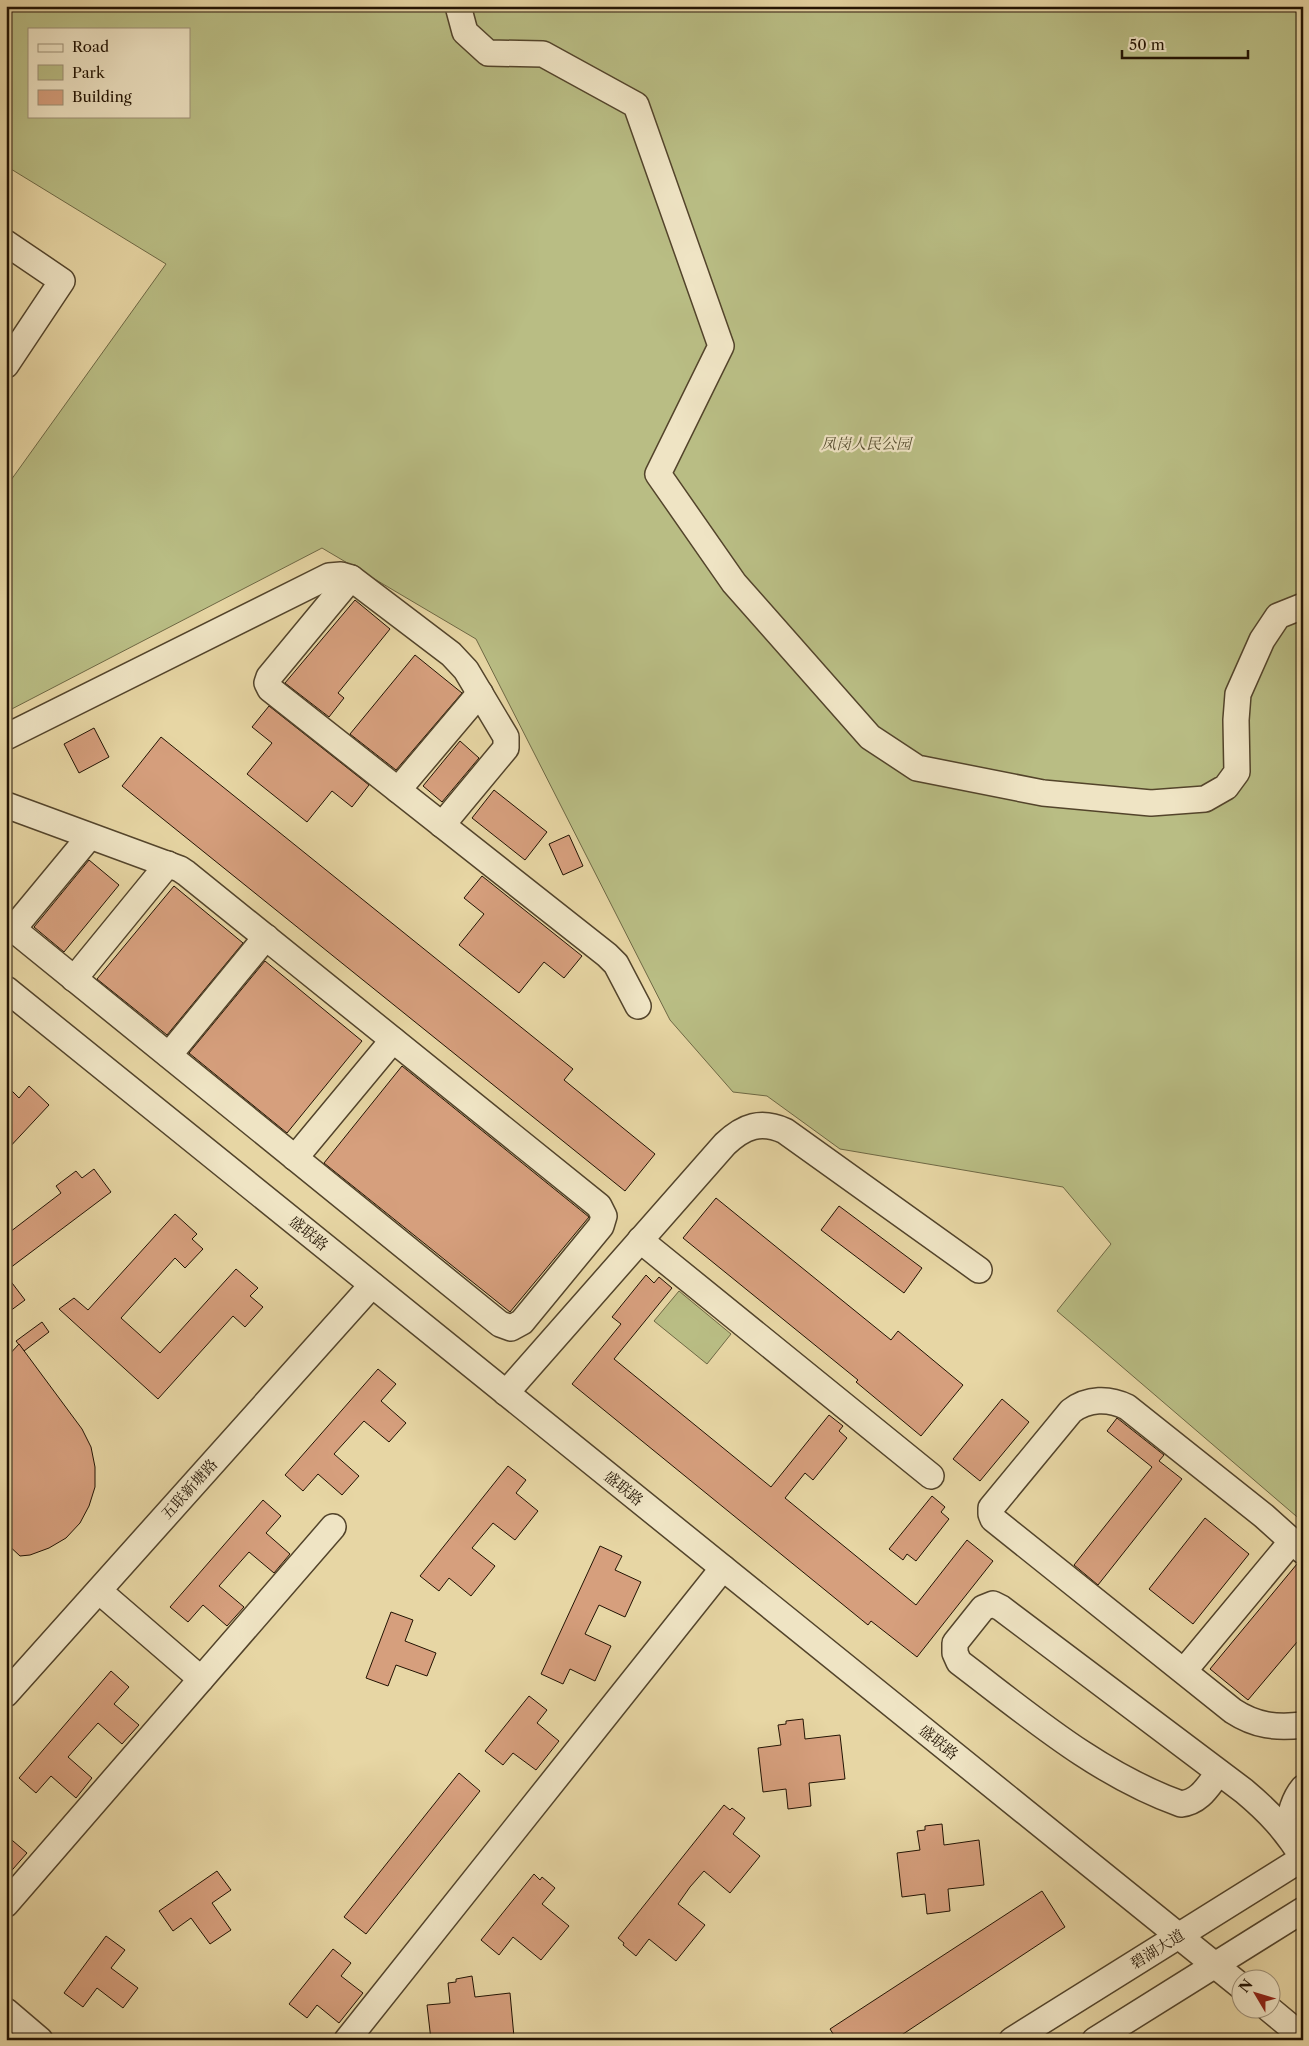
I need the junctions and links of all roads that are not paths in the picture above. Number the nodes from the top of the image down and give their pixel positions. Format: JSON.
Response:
{"nodes":[{"id":1,"x":458,"y":6,"type":"edge"},
{"id":2,"x":6,"y":243,"type":"edge"},
{"id":3,"x":6,"y":365,"type":"edge"},
{"id":4,"x":351,"y":578,"type":"junction"},
{"id":5,"x":1303,"y":606,"type":"edge"},
{"id":6,"x":480,"y":693,"type":"junction"},
{"id":7,"x":6,"y":737,"type":"edge"},
{"id":8,"x":398,"y":790,"type":"junction"},
{"id":9,"x":6,"y":805,"type":"edge"},
{"id":10,"x":442,"y":825,"type":"junction"},
{"id":11,"x":90,"y":836,"type":"junction"},
{"id":12,"x":168,"y":864,"type":"junction"},
{"id":13,"x":266,"y":937,"type":"junction"},
{"id":14,"x":74,"y":979,"type":"junction"},
{"id":15,"x":6,"y":989,"type":"edge"},
{"id":16,"x":638,"y":1006,"type":"dead end"},
{"id":17,"x":393,"y":1040,"type":"junction"},
{"id":18,"x":169,"y":1055,"type":"junction"},
{"id":19,"x":295,"y":1158,"type":"junction"},
{"id":20,"x":640,"y":1240,"type":"junction"},
{"id":21,"x":979,"y":1270,"type":"dead end"},
{"id":22,"x":372,"y":1285,"type":"junction"},
{"id":23,"x":506,"y":1393,"type":"junction"},
{"id":24,"x":931,"y":1476,"type":"dead end"},
{"id":25,"x":333,"y":1527,"type":"dead end"},
{"id":26,"x":1298,"y":1546,"type":"edge"},
{"id":27,"x":723,"y":1568,"type":"junction"},
{"id":28,"x":99,"y":1591,"type":"junction"},
{"id":29,"x":1184,"y":1671,"type":"junction"},
{"id":30,"x":201,"y":1679,"type":"junction"},
{"id":31,"x":6,"y":1694,"type":"edge"},
{"id":32,"x":1303,"y":1725,"type":"edge"},
{"id":33,"x":1219,"y":1772,"type":"junction"},
{"id":34,"x":1303,"y":1788,"type":"edge"},
{"id":35,"x":1288,"y":1834,"type":"junction"},
{"id":36,"x":1303,"y":1858,"type":"edge"},
{"id":37,"x":6,"y":1904,"type":"edge"},
{"id":38,"x":1303,"y":1910,"type":"edge"},
{"id":39,"x":1178,"y":1936,"type":"junction"},
{"id":40,"x":1214,"y":1965,"type":"junction"},
{"id":41,"x":1232,"y":1979,"type":"edge"},
{"id":42,"x":6,"y":2011,"type":"edge"},
{"id":43,"x":1280,"y":2018,"type":"edge"},
{"id":44,"x":1303,"y":2036,"type":"edge"},
{"id":45,"x":40,"y":2040,"type":"edge"},
{"id":46,"x":347,"y":2040,"type":"edge"},
{"id":47,"x":1012,"y":2040,"type":"edge"},
{"id":48,"x":1095,"y":2040,"type":"edge"}],
"edges":[{"from":1,"to":5,"type":"street"},
{"from":2,"to":3,"type":"street"},
{"from":4,"to":6,"type":"street"},
{"from":4,"to":7,"type":"street"},
{"from":4,"to":8,"type":"street"},
{"from":6,"to":8,"type":"street"},
{"from":6,"to":10,"type":"street"},
{"from":8,"to":10,"type":"street"},
{"from":9,"to":11,"type":"street"},
{"from":10,"to":16,"type":"street"},
{"from":11,"to":12,"type":"street"},
{"from":11,"to":14,"type":"street"},
{"from":12,"to":13,"type":"street"},
{"from":12,"to":14,"type":"street"},
{"from":13,"to":17,"type":"street"},
{"from":13,"to":18,"type":"street"},
{"from":14,"to":18,"type":"street"},
{"from":15,"to":22,"type":"street","name":"盛联路"},
{"from":17,"to":19,"type":"street"},
{"from":17,"to":19,"type":"street"},
{"from":18,"to":19,"type":"street"},
{"from":20,"to":21,"type":"street"},
{"from":20,"to":23,"type":"street"},
{"from":20,"to":24,"type":"street"},
{"from":22,"to":23,"type":"street","name":"盛联路"},
{"from":22,"to":28,"type":"street","name":"五联新塘路"},
{"from":23,"to":27,"type":"street","name":"盛联路"},
{"from":25,"to":30,"type":"street"},
{"from":26,"to":29,"type":"street"},
{"from":26,"to":29,"type":"street"},
{"from":27,"to":39,"type":"street","name":"盛联路"},
{"from":27,"to":46,"type":"street"},
{"from":28,"to":30,"type":"street"},
{"from":28,"to":31,"type":"street","name":"五联新塘路"},
{"from":29,"to":32,"type":"street"},
{"from":30,"to":37,"type":"street"},
{"from":33,"to":33,"type":"street"},
{"from":33,"to":35,"type":"street"},
{"from":34,"to":35,"type":"street"},
{"from":35,"to":36,"type":"street"},
{"from":36,"to":39,"type":"street","name":"碧湖大道"},
{"from":38,"to":40,"type":"street"},
{"from":39,"to":40,"type":"street","name":"盛联路"},
{"from":39,"to":47,"type":"street","name":"碧湖大道"},
{"from":40,"to":41,"type":"street","name":"盛联路"},
{"from":40,"to":48,"type":"street"},
{"from":42,"to":45,"type":"street"},
{"from":43,"to":44,"type":"street"}]}
